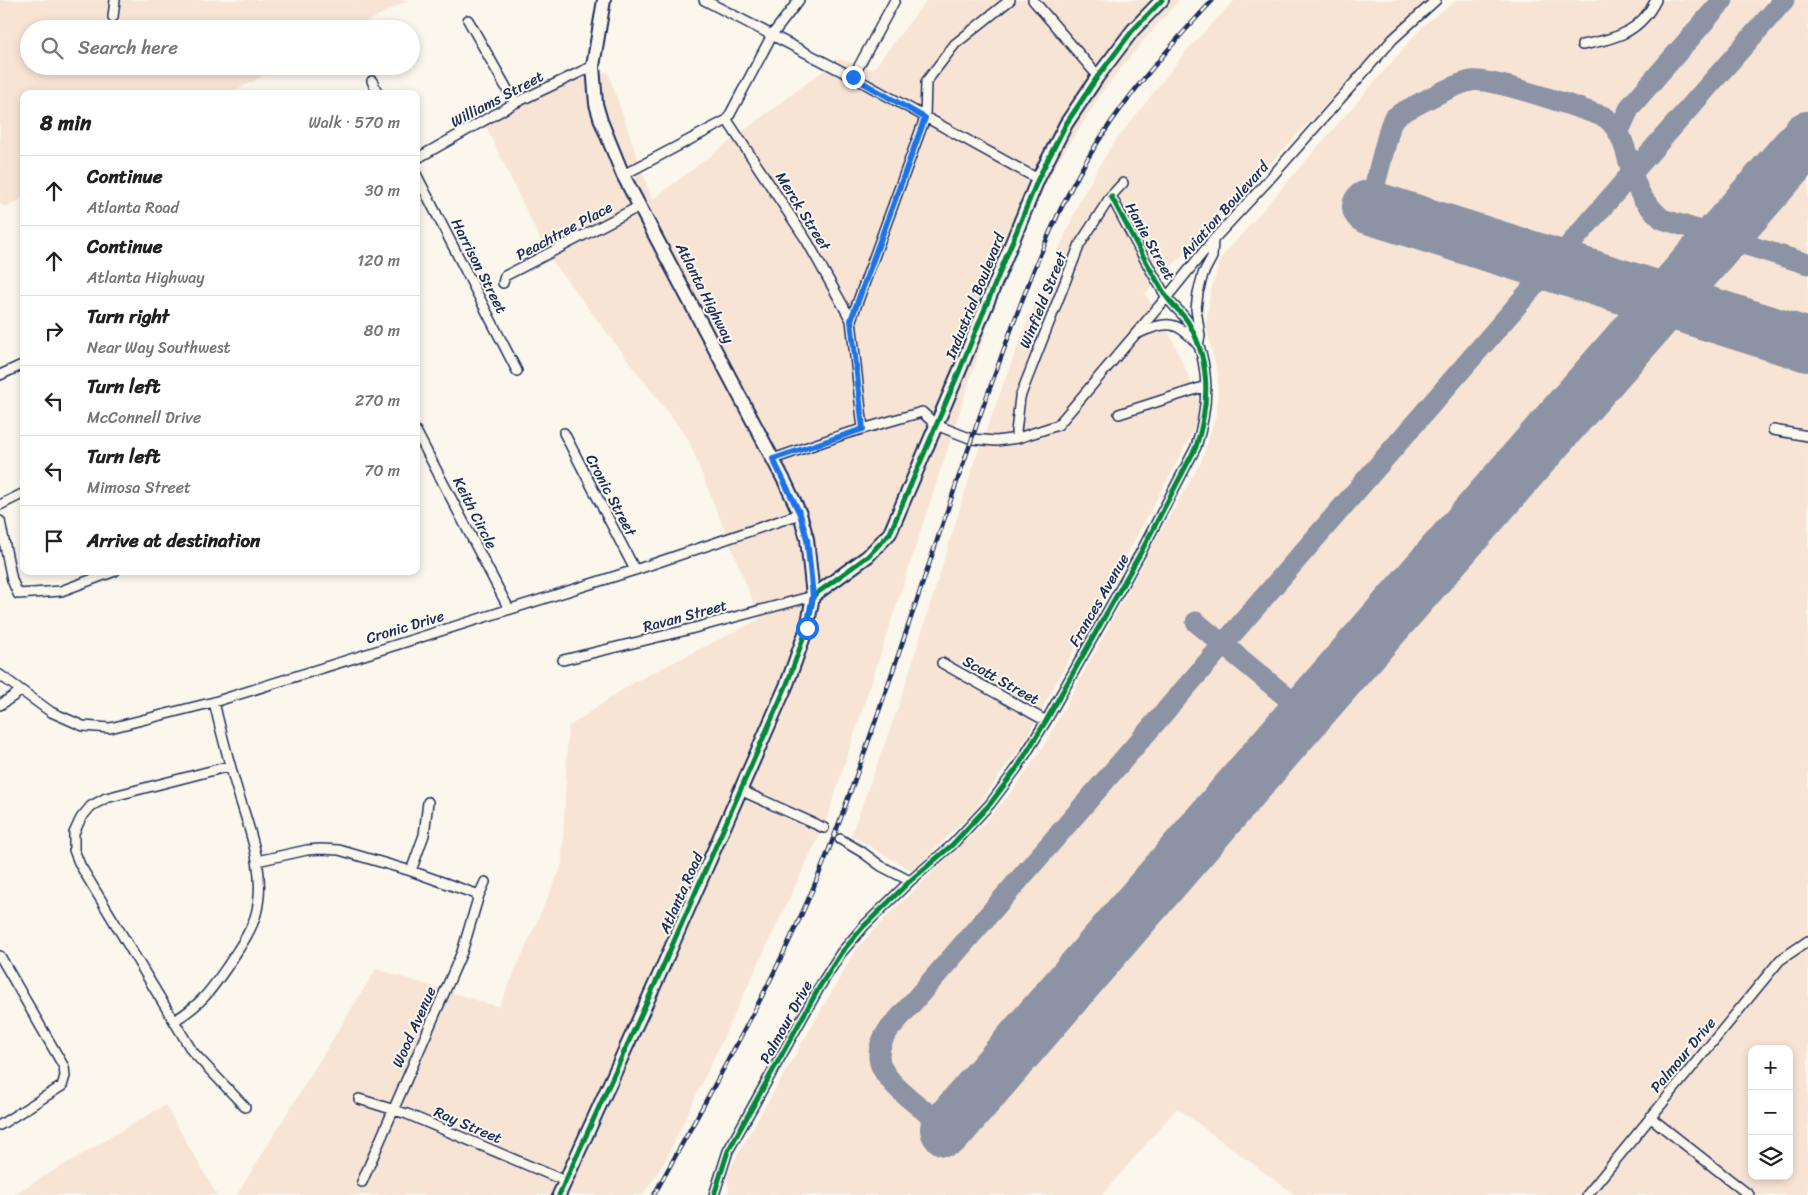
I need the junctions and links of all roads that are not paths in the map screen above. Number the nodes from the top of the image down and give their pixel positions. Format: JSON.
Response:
{"nodes":[{"id":1,"x":115,"y":0,"type":"edge"},
{"id":2,"x":604,"y":0,"type":"edge"},
{"id":3,"x":704,"y":0,"type":"edge"},
{"id":4,"x":799,"y":0,"type":"edge"},
{"id":5,"x":895,"y":0,"type":"edge"},
{"id":6,"x":1010,"y":0,"type":"edge"},
{"id":7,"x":1033,"y":0,"type":"edge"},
{"id":8,"x":1162,"y":0,"type":"edge"},
{"id":9,"x":1436,"y":0,"type":"edge"},
{"id":10,"x":1656,"y":0,"type":"edge"},
{"id":11,"x":113,"y":17,"type":"dead end"},
{"id":12,"x":468,"y":20,"type":"dead end"},
{"id":13,"x":772,"y":34,"type":"junction"},
{"id":14,"x":1582,"y":45,"type":"dead end"},
{"id":15,"x":593,"y":66,"type":"junction"},
{"id":16,"x":1098,"y":76,"type":"junction"},
{"id":17,"x":853,"y":77,"type":"junction"},
{"id":18,"x":372,"y":81,"type":"dead end"},
{"id":19,"x":376,"y":90,"type":"edge"},
{"id":20,"x":515,"y":103,"type":"junction"},
{"id":21,"x":925,"y":118,"type":"junction"},
{"id":22,"x":727,"y":120,"type":"junction"},
{"id":23,"x":420,"y":157,"type":"edge"},
{"id":24,"x":623,"y":175,"type":"junction"},
{"id":25,"x":1038,"y":179,"type":"junction"},
{"id":26,"x":420,"y":182,"type":"edge"},
{"id":27,"x":1123,"y":183,"type":"dead end"},
{"id":28,"x":1111,"y":196,"type":"junction"},
{"id":29,"x":640,"y":206,"type":"junction"},
{"id":30,"x":1214,"y":240,"type":"junction"},
{"id":31,"x":503,"y":283,"type":"dead end"},
{"id":32,"x":1167,"y":298,"type":"junction"},
{"id":33,"x":851,"y":320,"type":"junction"},
{"id":34,"x":1134,"y":336,"type":"junction"},
{"id":35,"x":1198,"y":344,"type":"junction"},
{"id":36,"x":20,"y":366,"type":"edge"},
{"id":37,"x":517,"y":371,"type":"dead end"},
{"id":38,"x":0,"y":376,"type":"edge"},
{"id":39,"x":1206,"y":386,"type":"junction"},
{"id":40,"x":1119,"y":414,"type":"dead end"},
{"id":41,"x":936,"y":425,"type":"junction"},
{"id":42,"x":863,"y":429,"type":"junction"},
{"id":43,"x":1773,"y":430,"type":"dead end"},
{"id":44,"x":564,"y":433,"type":"dead end"},
{"id":45,"x":1808,"y":436,"type":"edge"},
{"id":46,"x":1018,"y":438,"type":"junction"},
{"id":47,"x":420,"y":444,"type":"edge"},
{"id":48,"x":773,"y":459,"type":"junction"},
{"id":49,"x":20,"y":495,"type":"edge"},
{"id":50,"x":0,"y":506,"type":"edge"},
{"id":51,"x":800,"y":514,"type":"junction"},
{"id":52,"x":0,"y":521,"type":"edge"},
{"id":53,"x":635,"y":570,"type":"junction"},
{"id":54,"x":105,"y":575,"type":"edge"},
{"id":55,"x":813,"y":596,"type":"junction"},
{"id":56,"x":509,"y":609,"type":"junction"},
{"id":57,"x":563,"y":660,"type":"dead end"},
{"id":58,"x":942,"y":663,"type":"dead end"},
{"id":59,"x":0,"y":675,"type":"edge"},
{"id":60,"x":21,"y":691,"type":"junction"},
{"id":61,"x":214,"y":702,"type":"junction"},
{"id":62,"x":0,"y":705,"type":"edge"},
{"id":63,"x":1046,"y":721,"type":"junction"},
{"id":64,"x":230,"y":766,"type":"junction"},
{"id":65,"x":740,"y":790,"type":"junction"},
{"id":66,"x":428,"y":802,"type":"dead end"},
{"id":67,"x":824,"y":828,"type":"dead end"},
{"id":68,"x":840,"y":839,"type":"dead end"},
{"id":69,"x":257,"y":862,"type":"junction"},
{"id":70,"x":411,"y":871,"type":"junction"},
{"id":71,"x":910,"y":881,"type":"junction"},
{"id":72,"x":485,"y":882,"type":"dead end"},
{"id":73,"x":479,"y":895,"type":"junction"},
{"id":74,"x":1808,"y":941,"type":"edge"},
{"id":75,"x":0,"y":956,"type":"edge"},
{"id":76,"x":174,"y":1020,"type":"junction"},
{"id":77,"x":359,"y":1099,"type":"dead end"},
{"id":78,"x":245,"y":1107,"type":"dead end"},
{"id":79,"x":393,"y":1109,"type":"junction"},
{"id":80,"x":1650,"y":1117,"type":"junction"},
{"id":81,"x":0,"y":1125,"type":"edge"},
{"id":82,"x":565,"y":1181,"type":"junction"},
{"id":83,"x":362,"y":1182,"type":"dead end"},
{"id":84,"x":559,"y":1195,"type":"edge"},
{"id":85,"x":714,"y":1195,"type":"edge"},
{"id":86,"x":1587,"y":1195,"type":"edge"},
{"id":87,"x":1749,"y":1195,"type":"edge"}],
"edges":[{"from":1,"to":11,"type":"street"},
{"from":2,"to":15,"type":"main road","name":"Atlanta Highway"},
{"from":3,"to":13,"type":"street"},
{"from":4,"to":13,"type":"street"},
{"from":5,"to":17,"type":"street"},
{"from":6,"to":21,"type":"street"},
{"from":7,"to":16,"type":"street"},
{"from":8,"to":16,"type":"main road","name":"Industrial Boulevard"},
{"from":9,"to":30,"type":"street","name":"Aviation Boulevard"},
{"from":10,"to":14,"type":"street"},
{"from":12,"to":20,"type":"street"},
{"from":13,"to":17,"type":"street"},
{"from":13,"to":22,"type":"street"},
{"from":15,"to":20,"type":"street","name":"Williams Street"},
{"from":15,"to":24,"type":"main road","name":"Atlanta Highway"},
{"from":16,"to":25,"type":"main road","name":"Industrial Boulevard"},
{"from":17,"to":21,"type":"street"},
{"from":18,"to":19,"type":"street"},
{"from":20,"to":23,"type":"street","name":"Williams Street"},
{"from":21,"to":25,"type":"street"},
{"from":21,"to":33,"type":"street"},
{"from":22,"to":24,"type":"street"},
{"from":22,"to":33,"type":"street","name":"Merck Street"},
{"from":24,"to":29,"type":"main road","name":"Atlanta Highway"},
{"from":25,"to":41,"type":"main road","name":"Industrial Boulevard"},
{"from":26,"to":37,"type":"street","name":"Harrison Street"},
{"from":27,"to":28,"type":"street","name":"Winfield Street"},
{"from":28,"to":32,"type":"street","name":"Hanie Street"},
{"from":28,"to":46,"type":"street","name":"Winfield Street"},
{"from":29,"to":31,"type":"street","name":"Peachtree Place"},
{"from":29,"to":48,"type":"main road","name":"Atlanta Highway"},
{"from":30,"to":32,"type":"street","name":"Aviation Boulevard"},
{"from":30,"to":35,"type":"street","name":"Frances Avenue"},
{"from":32,"to":34,"type":"street","name":"Aviation Boulevard"},
{"from":32,"to":35,"type":"street","name":"Frances Avenue"},
{"from":33,"to":42,"type":"street"},
{"from":34,"to":35,"type":"street"},
{"from":34,"to":46,"type":"street","name":"Aviation Boulevard"},
{"from":35,"to":39,"type":"street","name":"Frances Avenue"},
{"from":36,"to":38,"type":"street"},
{"from":39,"to":40,"type":"street"},
{"from":39,"to":63,"type":"street","name":"Frances Avenue"},
{"from":41,"to":42,"type":"street","name":"Aviation Boulevard"},
{"from":41,"to":46,"type":"street","name":"Aviation Boulevard"},
{"from":41,"to":55,"type":"main road","name":"Industrial Boulevard"},
{"from":42,"to":48,"type":"street"},
{"from":43,"to":45,"type":"street"},
{"from":44,"to":53,"type":"street","name":"Cronic Street"},
{"from":47,"to":56,"type":"street","name":"Keith Circle"},
{"from":48,"to":51,"type":"main road","name":"Atlanta Highway"},
{"from":49,"to":50,"type":"street"},
{"from":51,"to":53,"type":"street","name":"Cronic Drive"},
{"from":51,"to":55,"type":"main road","name":"Atlanta Highway"},
{"from":52,"to":54,"type":"street"},
{"from":53,"to":56,"type":"street","name":"Cronic Drive"},
{"from":55,"to":57,"type":"street","name":"Ravan Street"},
{"from":55,"to":65,"type":"main road","name":"Atlanta Road"},
{"from":56,"to":61,"type":"street","name":"Cronic Drive"},
{"from":58,"to":63,"type":"street","name":"Scott Street"},
{"from":59,"to":60,"type":"street","name":"Cronic Drive"},
{"from":60,"to":61,"type":"street","name":"Cronic Drive"},
{"from":60,"to":62,"type":"street"},
{"from":61,"to":64,"type":"street"},
{"from":63,"to":71,"type":"street","name":"Frances Avenue"},
{"from":64,"to":69,"type":"street"},
{"from":64,"to":76,"type":"street"},
{"from":65,"to":67,"type":"street"},
{"from":65,"to":82,"type":"main road","name":"Atlanta Road"},
{"from":66,"to":70,"type":"street"},
{"from":68,"to":71,"type":"street"},
{"from":69,"to":70,"type":"street"},
{"from":69,"to":76,"type":"street"},
{"from":70,"to":73,"type":"street"},
{"from":71,"to":85,"type":"street","name":"Palmour Drive"},
{"from":72,"to":73,"type":"street","name":"Wood Avenue"},
{"from":73,"to":79,"type":"street","name":"Wood Avenue"},
{"from":74,"to":80,"type":"street","name":"Palmour Drive"},
{"from":75,"to":81,"type":"street"},
{"from":76,"to":78,"type":"street"},
{"from":77,"to":79,"type":"street","name":"Ray Street"},
{"from":79,"to":82,"type":"street","name":"Ray Street"},
{"from":79,"to":83,"type":"street","name":"Wood Avenue"},
{"from":80,"to":86,"type":"street","name":"Palmour Drive"},
{"from":80,"to":87,"type":"street"},
{"from":82,"to":84,"type":"main road","name":"Atlanta Road"}]}
